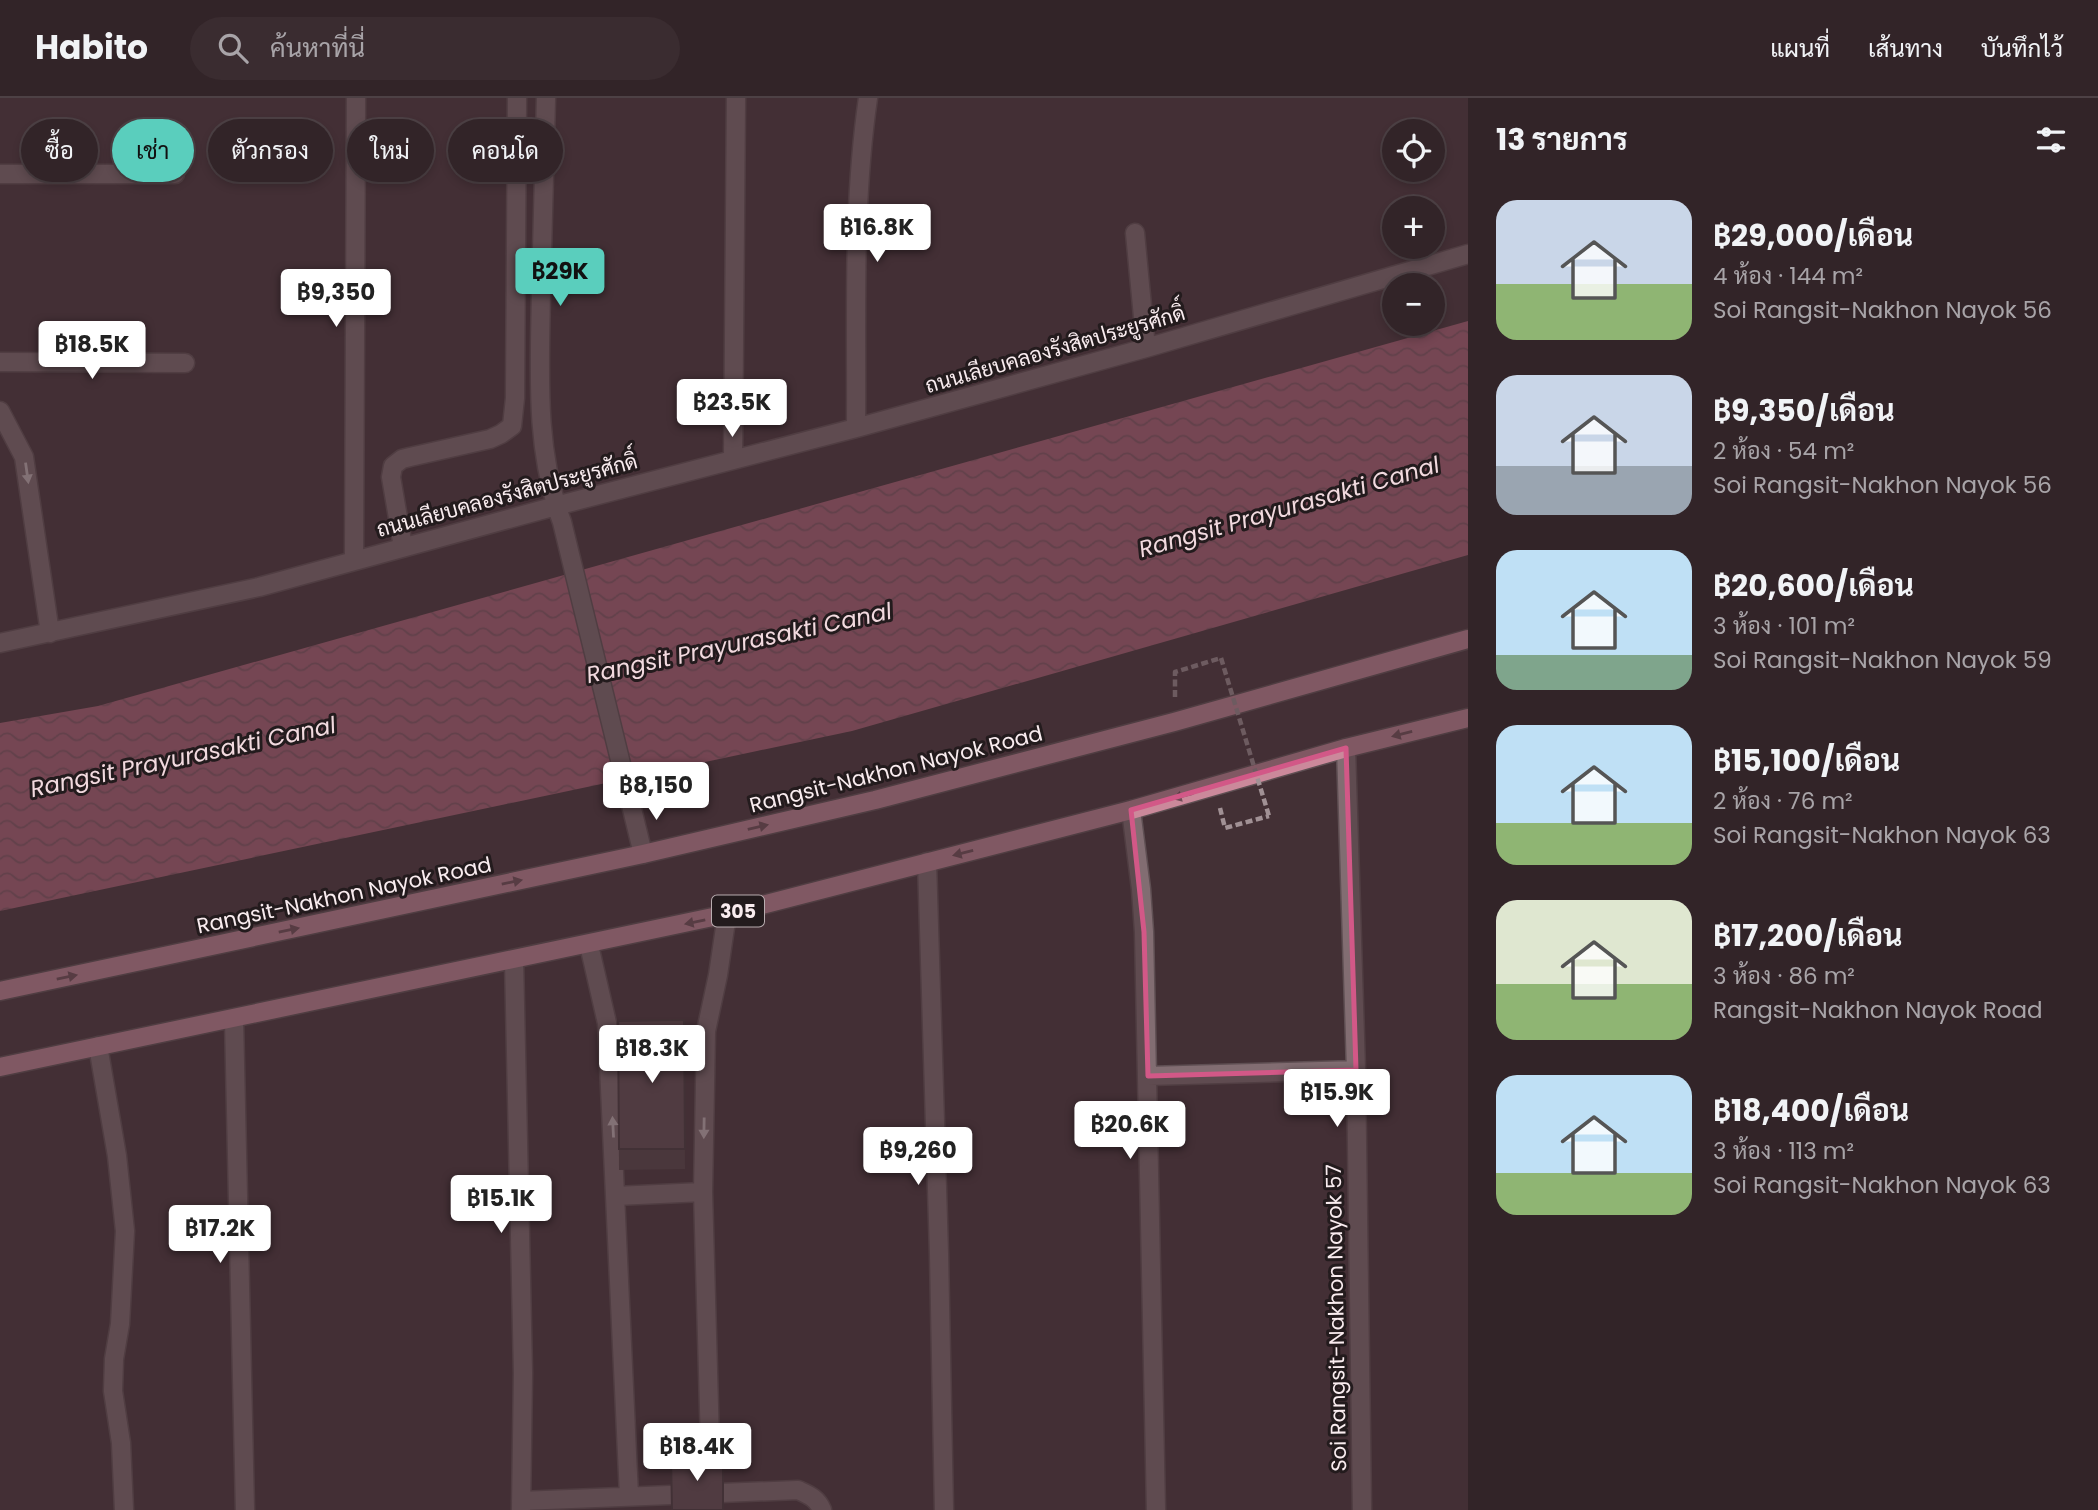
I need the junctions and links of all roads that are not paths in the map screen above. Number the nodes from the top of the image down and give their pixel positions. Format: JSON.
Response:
{"nodes":[{"id":1,"x":356,"y":98,"type":"edge"},
{"id":2,"x":517,"y":98,"type":"edge"},
{"id":3,"x":546,"y":98,"type":"edge"},
{"id":4,"x":736,"y":98,"type":"edge"},
{"id":5,"x":868,"y":98,"type":"edge"},
{"id":6,"x":0,"y":174,"type":"edge"},
{"id":7,"x":112,"y":174,"type":"edge"},
{"id":8,"x":1135,"y":233,"type":"dead end"},
{"id":9,"x":1468,"y":254,"type":"edge"},
{"id":10,"x":1146,"y":348,"type":"junction"},
{"id":11,"x":0,"y":362,"type":"edge"},
{"id":12,"x":185,"y":363,"type":"dead end"},
{"id":13,"x":0,"y":411,"type":"edge"},
{"id":14,"x":856,"y":428,"type":"junction"},
{"id":15,"x":733,"y":459,"type":"junction"},
{"id":16,"x":559,"y":514,"type":"junction"},
{"id":17,"x":402,"y":547,"type":"junction"},
{"id":18,"x":354,"y":560,"type":"junction"},
{"id":19,"x":50,"y":633,"type":"junction"},
{"id":20,"x":1468,"y":639,"type":"edge"},
{"id":21,"x":0,"y":643,"type":"edge"},
{"id":22,"x":1468,"y":718,"type":"edge"},
{"id":23,"x":1346,"y":748,"type":"junction"},
{"id":24,"x":1131,"y":810,"type":"junction"},
{"id":25,"x":643,"y":854,"type":"junction"},
{"id":26,"x":926,"y":862,"type":"junction"},
{"id":27,"x":727,"y":914,"type":"junction"},
{"id":28,"x":589,"y":945,"type":"junction"},
{"id":29,"x":514,"y":960,"type":"junction"},
{"id":30,"x":0,"y":991,"type":"edge"},
{"id":31,"x":234,"y":1020,"type":"junction"},
{"id":32,"x":98,"y":1046,"type":"junction"},
{"id":33,"x":0,"y":1068,"type":"edge"},
{"id":34,"x":1356,"y":1070,"type":"junction"},
{"id":35,"x":1148,"y":1076,"type":"junction"},
{"id":36,"x":702,"y":1192,"type":"junction"},
{"id":37,"x":616,"y":1196,"type":"junction"},
{"id":38,"x":712,"y":1493,"type":"junction"},
{"id":39,"x":629,"y":1496,"type":"junction"},
{"id":40,"x":589,"y":1504,"type":"edge"},
{"id":41,"x":521,"y":1506,"type":"edge"},
{"id":42,"x":124,"y":1510,"type":"edge"},
{"id":43,"x":244,"y":1510,"type":"edge"},
{"id":44,"x":822,"y":1510,"type":"edge"},
{"id":45,"x":944,"y":1510,"type":"edge"},
{"id":46,"x":1156,"y":1510,"type":"edge"},
{"id":47,"x":1362,"y":1510,"type":"edge"}],
"edges":[{"from":1,"to":18,"type":"street"},
{"from":2,"to":17,"type":"street"},
{"from":3,"to":16,"type":"street"},
{"from":4,"to":15,"type":"street"},
{"from":5,"to":14,"type":"street"},
{"from":6,"to":7,"type":"street"},
{"from":8,"to":10,"type":"street"},
{"from":9,"to":10,"type":"street","name":"ถนนเลียบคลองรังสิตประยูรศักดิ์"},
{"from":10,"to":14,"type":"street","name":"ถนนเลียบคลองรังสิตประยูรศักดิ์"},
{"from":11,"to":12,"type":"street"},
{"from":13,"to":19,"type":"street","one_way":true},
{"from":14,"to":15,"type":"street","name":"ถนนเลียบคลองรังสิตประยูรศักดิ์"},
{"from":15,"to":16,"type":"street","name":"ถนนเลียบคลองรังสิตประยูรศักดิ์"},
{"from":16,"to":17,"type":"street","name":"ถนนเลียบคลองรังสิตประยูรศักดิ์"},
{"from":16,"to":25,"type":"street"},
{"from":17,"to":18,"type":"street","name":"ถนนเลียบคลองรังสิตประยูรศักดิ์"},
{"from":18,"to":19,"type":"street","name":"ถนนเลียบคลองรังสิตประยูรศักดิ์"},
{"from":19,"to":21,"type":"street","name":"ถนนเลียบคลองรังสิตประยูรศักดิ์"},
{"from":25,"to":20,"type":"main road","name":"Rangsit-Nakhon Nayok Road","one_way":true},
{"from":22,"to":23,"type":"main road","number":"305","one_way":true},
{"from":23,"to":24,"type":"main road","number":"305","one_way":true},
{"from":23,"to":34,"type":"street","name":"Soi Rangsit-Nakhon Nayok 57"},
{"from":24,"to":26,"type":"main road","number":"305","one_way":true},
{"from":24,"to":35,"type":"street"},
{"from":30,"to":25,"type":"main road","name":"Rangsit-Nakhon Nayok Road","one_way":true},
{"from":26,"to":27,"type":"main road","number":"305"},
{"from":26,"to":45,"type":"street"},
{"from":27,"to":28,"type":"main road","number":"305","one_way":true},
{"from":27,"to":36,"type":"street","one_way":true},
{"from":28,"to":29,"type":"main road","number":"305"},
{"from":37,"to":28,"type":"street","one_way":true},
{"from":29,"to":31,"type":"main road","number":"305"},
{"from":29,"to":41,"type":"street"},
{"from":31,"to":32,"type":"main road","number":"305"},
{"from":31,"to":43,"type":"street"},
{"from":32,"to":33,"type":"main road","number":"305"},
{"from":32,"to":42,"type":"street"},
{"from":34,"to":35,"type":"street"},
{"from":34,"to":47,"type":"street","name":"Soi Rangsit-Nakhon Nayok 57"},
{"from":35,"to":46,"type":"street"},
{"from":36,"to":37,"type":"street"},
{"from":36,"to":38,"type":"street"},
{"from":37,"to":39,"type":"street"},
{"from":38,"to":39,"type":"street"},
{"from":38,"to":44,"type":"street"},
{"from":39,"to":40,"type":"street"},
{"from":40,"to":41,"type":"street"}]}
